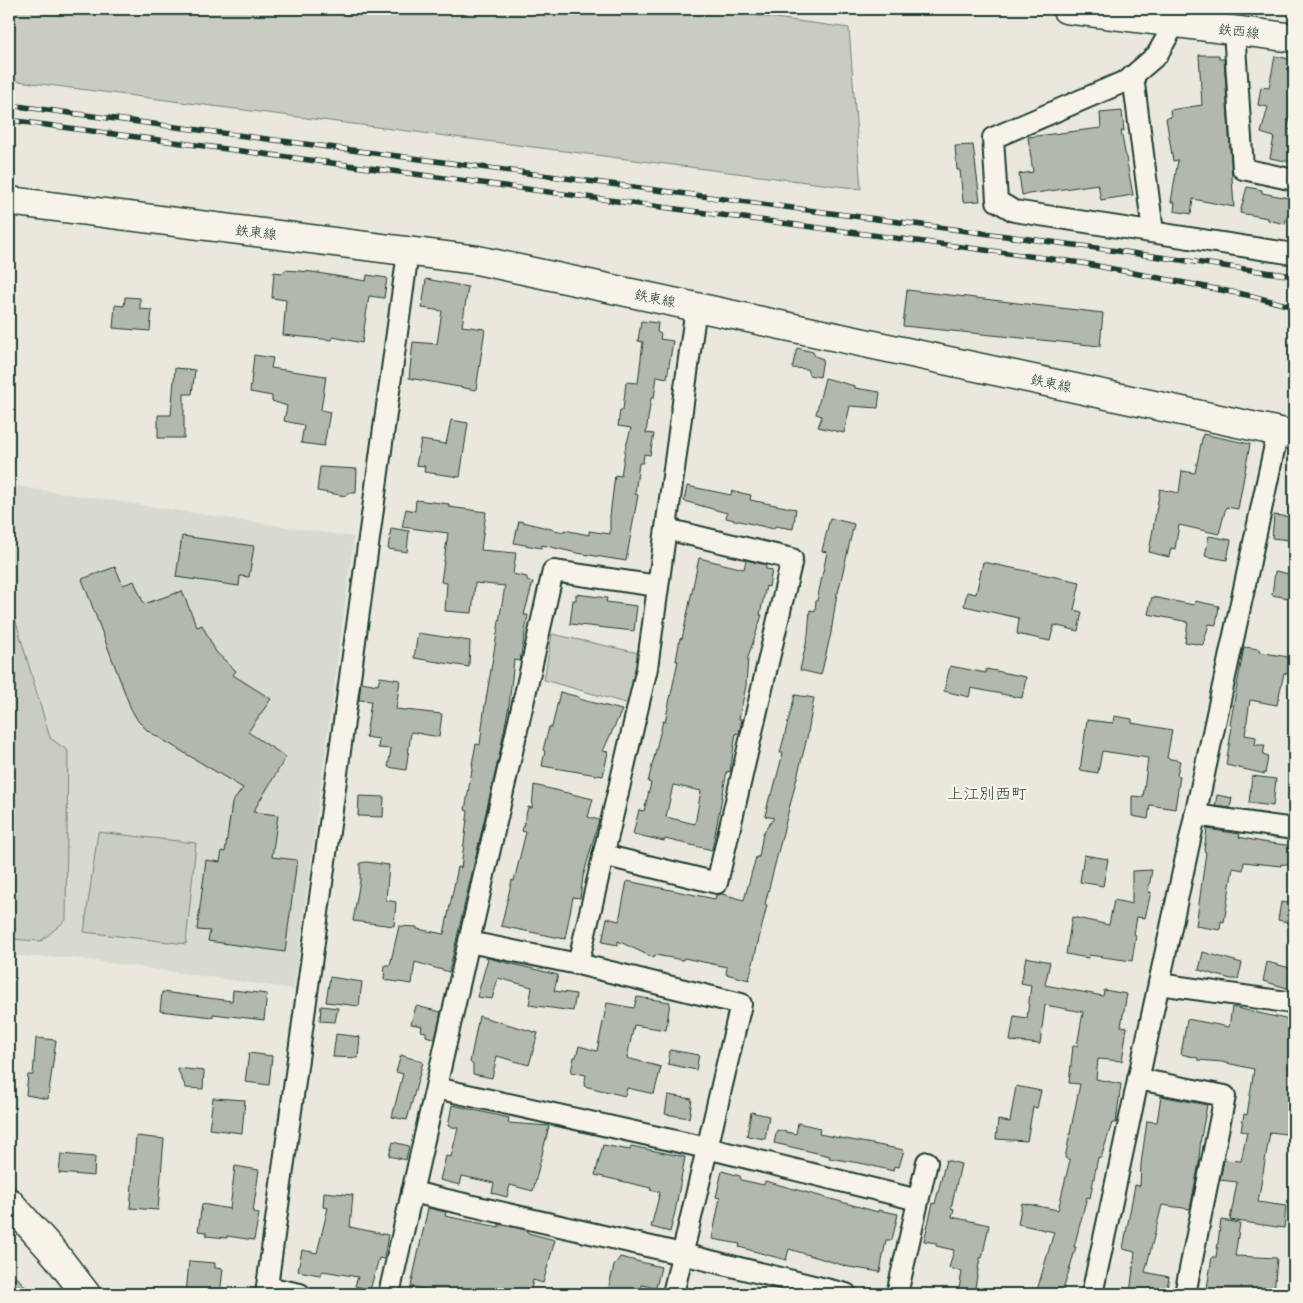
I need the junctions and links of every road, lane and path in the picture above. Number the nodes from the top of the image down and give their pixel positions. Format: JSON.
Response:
{"nodes":[{"id":1,"x":1066,"y":9,"type":"edge"},
{"id":2,"x":1146,"y":14,"type":"edge"},
{"id":3,"x":1175,"y":23,"type":"junction"},
{"id":4,"x":1234,"y":30,"type":"junction"},
{"id":5,"x":1294,"y":38,"type":"edge"},
{"id":6,"x":1133,"y":76,"type":"junction"},
{"id":7,"x":1294,"y":180,"type":"edge"},
{"id":8,"x":9,"y":201,"type":"edge"},
{"id":9,"x":1153,"y":232,"type":"junction"},
{"id":10,"x":408,"y":252,"type":"junction"},
{"id":11,"x":1294,"y":254,"type":"edge"},
{"id":12,"x":696,"y":307,"type":"junction"},
{"id":13,"x":1286,"y":433,"type":"edge"},
{"id":14,"x":666,"y":529,"type":"junction"},
{"id":15,"x":658,"y":586,"type":"junction"},
{"id":16,"x":1195,"y":815,"type":"junction"},
{"id":17,"x":1294,"y":829,"type":"edge"},
{"id":18,"x":603,"y":855,"type":"junction"},
{"id":19,"x":469,"y":942,"type":"junction"},
{"id":20,"x":578,"y":964,"type":"junction"},
{"id":21,"x":1159,"y":984,"type":"junction"},
{"id":22,"x":1294,"y":1003,"type":"edge"},
{"id":23,"x":1138,"y":1079,"type":"junction"},
{"id":24,"x":436,"y":1088,"type":"junction"},
{"id":25,"x":707,"y":1148,"type":"junction"},
{"id":26,"x":927,"y":1162,"type":"dead end"},
{"id":27,"x":412,"y":1192,"type":"junction"},
{"id":28,"x":918,"y":1200,"type":"junction"},
{"id":29,"x":9,"y":1202,"type":"edge"},
{"id":30,"x":682,"y":1254,"type":"junction"},
{"id":31,"x":266,"y":1290,"type":"edge"},
{"id":32,"x":86,"y":1294,"type":"edge"},
{"id":33,"x":300,"y":1294,"type":"edge"},
{"id":34,"x":390,"y":1294,"type":"edge"},
{"id":35,"x":673,"y":1294,"type":"edge"},
{"id":36,"x":846,"y":1294,"type":"edge"},
{"id":37,"x":897,"y":1294,"type":"edge"},
{"id":38,"x":1092,"y":1294,"type":"edge"},
{"id":39,"x":1185,"y":1294,"type":"edge"}],
"edges":[{"from":1,"to":2,"type":"street","name":"鉄西線"},
{"from":2,"to":3,"type":"street","name":"鉄西線"},
{"from":3,"to":4,"type":"street","name":"鉄西線"},
{"from":3,"to":6,"type":"street"},
{"from":4,"to":5,"type":"street","name":"鉄西線"},
{"from":4,"to":7,"type":"street"},
{"from":6,"to":9,"type":"street"},
{"from":6,"to":9,"type":"street"},
{"from":8,"to":10,"type":"street","name":"鉄東線"},
{"from":9,"to":11,"type":"street"},
{"from":10,"to":12,"type":"street","name":"鉄東線"},
{"from":10,"to":31,"type":"street"},
{"from":12,"to":13,"type":"street","name":"鉄東線"},
{"from":12,"to":14,"type":"street"},
{"from":13,"to":16,"type":"street"},
{"from":14,"to":15,"type":"street"},
{"from":14,"to":18,"type":"street"},
{"from":15,"to":18,"type":"street"},
{"from":15,"to":19,"type":"street"},
{"from":16,"to":17,"type":"street"},
{"from":16,"to":21,"type":"street"},
{"from":18,"to":20,"type":"street"},
{"from":19,"to":20,"type":"street"},
{"from":19,"to":24,"type":"street"},
{"from":20,"to":25,"type":"street"},
{"from":21,"to":22,"type":"street"},
{"from":21,"to":23,"type":"street"},
{"from":23,"to":38,"type":"street"},
{"from":23,"to":39,"type":"street"},
{"from":24,"to":25,"type":"street"},
{"from":24,"to":27,"type":"street"},
{"from":25,"to":28,"type":"street"},
{"from":25,"to":30,"type":"street"},
{"from":26,"to":28,"type":"street"},
{"from":27,"to":30,"type":"street"},
{"from":27,"to":34,"type":"street"},
{"from":28,"to":37,"type":"street"},
{"from":29,"to":32,"type":"street"},
{"from":30,"to":35,"type":"street"},
{"from":30,"to":36,"type":"street"},
{"from":31,"to":33,"type":"street"}]}
